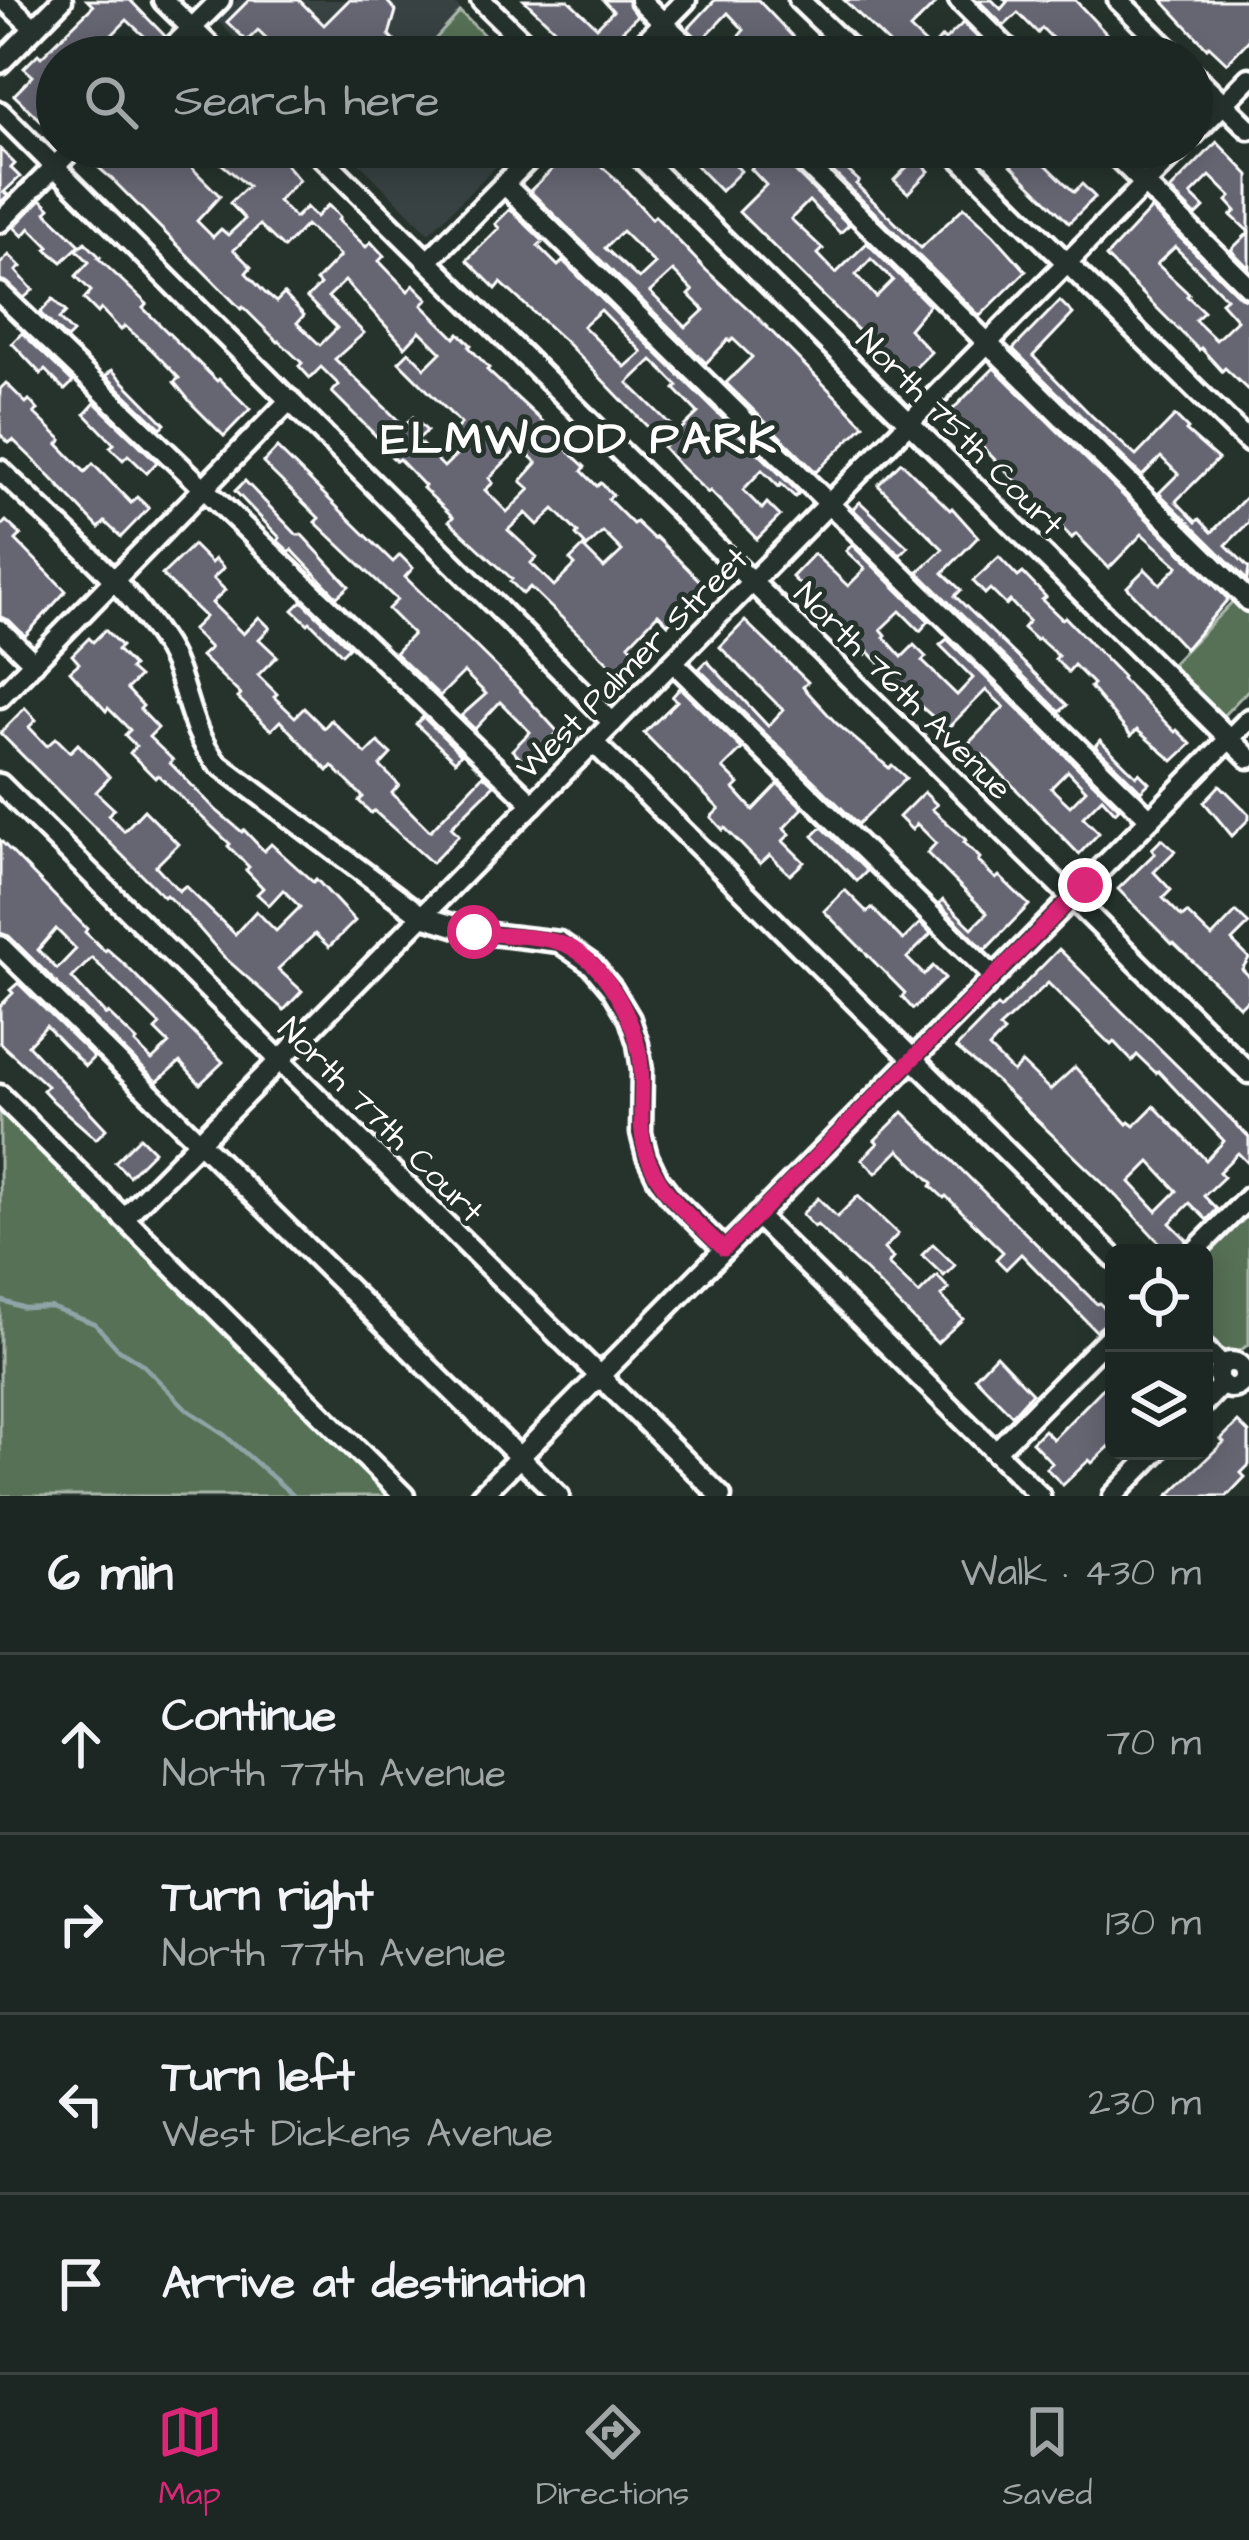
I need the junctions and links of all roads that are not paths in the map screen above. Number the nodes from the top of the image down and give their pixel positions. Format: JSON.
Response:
{"nodes":[{"id":1,"x":4,"y":0,"type":"edge"},
{"id":2,"x":62,"y":0,"type":"edge"},
{"id":3,"x":164,"y":0,"type":"edge"},
{"id":4,"x":220,"y":0,"type":"edge"},
{"id":5,"x":482,"y":0,"type":"edge"},
{"id":6,"x":640,"y":0,"type":"edge"},
{"id":7,"x":686,"y":0,"type":"edge"},
{"id":8,"x":800,"y":0,"type":"edge"},
{"id":9,"x":959,"y":0,"type":"edge"},
{"id":10,"x":1118,"y":0,"type":"edge"},
{"id":11,"x":663,"y":23,"type":"junction"},
{"id":12,"x":34,"y":28,"type":"junction"},
{"id":13,"x":192,"y":28,"type":"junction"},
{"id":14,"x":184,"y":36,"type":"edge"},
{"id":15,"x":200,"y":36,"type":"edge"},
{"id":16,"x":518,"y":36,"type":"edge"},
{"id":17,"x":650,"y":36,"type":"edge"},
{"id":18,"x":676,"y":36,"type":"edge"},
{"id":19,"x":836,"y":36,"type":"edge"},
{"id":20,"x":995,"y":36,"type":"edge"},
{"id":21,"x":1154,"y":36,"type":"edge"},
{"id":22,"x":0,"y":63,"type":"edge"},
{"id":23,"x":1249,"y":78,"type":"edge"},
{"id":24,"x":1213,"y":94,"type":"edge"},
{"id":25,"x":1223,"y":104,"type":"junction"},
{"id":26,"x":0,"y":112,"type":"edge"},
{"id":27,"x":1213,"y":114,"type":"edge"},
{"id":28,"x":1249,"y":129,"type":"edge"},
{"id":29,"x":36,"y":147,"type":"edge"},
{"id":30,"x":53,"y":168,"type":"edge"},
{"id":31,"x":57,"y":168,"type":"edge"},
{"id":32,"x":333,"y":168,"type":"edge"},
{"id":33,"x":520,"y":168,"type":"edge"},
{"id":34,"x":651,"y":168,"type":"edge"},
{"id":35,"x":810,"y":168,"type":"edge"},
{"id":36,"x":971,"y":168,"type":"edge"},
{"id":37,"x":1128,"y":168,"type":"edge"},
{"id":38,"x":1160,"y":168,"type":"edge"},
{"id":39,"x":504,"y":184,"type":"junction"},
{"id":40,"x":1144,"y":184,"type":"junction"},
{"id":41,"x":0,"y":222,"type":"edge"},
{"id":42,"x":428,"y":261,"type":"junction"},
{"id":43,"x":1067,"y":262,"type":"junction"},
{"id":44,"x":1249,"y":287,"type":"edge"},
{"id":45,"x":0,"y":293,"type":"edge"},
{"id":46,"x":988,"y":343,"type":"junction"},
{"id":47,"x":290,"y":400,"type":"junction"},
{"id":48,"x":909,"y":422,"type":"junction"},
{"id":49,"x":1249,"y":442,"type":"edge"},
{"id":50,"x":0,"y":470,"type":"edge"},
{"id":51,"x":203,"y":488,"type":"junction"},
{"id":52,"x":829,"y":503,"type":"junction"},
{"id":53,"x":113,"y":581,"type":"junction"},
{"id":54,"x":752,"y":581,"type":"junction"},
{"id":55,"x":1249,"y":601,"type":"edge"},
{"id":56,"x":0,"y":630,"type":"edge"},
{"id":57,"x":673,"y":662,"type":"junction"},
{"id":58,"x":34,"y":663,"type":"junction"},
{"id":59,"x":0,"y":698,"type":"edge"},
{"id":60,"x":1249,"y":719,"type":"edge"},
{"id":61,"x":613,"y":723,"type":"junction"},
{"id":62,"x":1229,"y":739,"type":"junction"},
{"id":63,"x":593,"y":742,"type":"junction"},
{"id":64,"x":1249,"y":758,"type":"edge"},
{"id":65,"x":0,"y":784,"type":"edge"},
{"id":66,"x":532,"y":804,"type":"junction"},
{"id":67,"x":1150,"y":819,"type":"junction"},
{"id":68,"x":1072,"y":898,"type":"junction"},
{"id":69,"x":422,"y":916,"type":"junction"},
{"id":70,"x":0,"y":946,"type":"edge"},
{"id":71,"x":994,"y":977,"type":"junction"},
{"id":72,"x":280,"y":1060,"type":"junction"},
{"id":73,"x":914,"y":1060,"type":"junction"},
{"id":74,"x":1249,"y":1072,"type":"edge"},
{"id":75,"x":0,"y":1096,"type":"edge"},
{"id":76,"x":199,"y":1142,"type":"junction"},
{"id":77,"x":1249,"y":1197,"type":"edge"},
{"id":78,"x":757,"y":1216,"type":"junction"},
{"id":79,"x":124,"y":1218,"type":"junction"},
{"id":80,"x":1202,"y":1244,"type":"edge"},
{"id":81,"x":724,"y":1249,"type":"junction"},
{"id":82,"x":1105,"y":1249,"type":"edge"},
{"id":83,"x":1105,"y":1341,"type":"edge"},
{"id":84,"x":1209,"y":1352,"type":"edge"},
{"id":85,"x":1237,"y":1375,"type":"edge"},
{"id":86,"x":599,"y":1376,"type":"junction"},
{"id":87,"x":1213,"y":1395,"type":"edge"},
{"id":88,"x":995,"y":1452,"type":"junction"},
{"id":89,"x":519,"y":1457,"type":"junction"},
{"id":90,"x":1148,"y":1460,"type":"edge"},
{"id":91,"x":404,"y":1496,"type":"edge"},
{"id":92,"x":481,"y":1496,"type":"edge"},
{"id":93,"x":559,"y":1496,"type":"edge"},
{"id":94,"x":721,"y":1496,"type":"edge"},
{"id":95,"x":1040,"y":1496,"type":"edge"},
{"id":96,"x":1114,"y":1496,"type":"edge"}],
"edges":[{"from":1,"to":12,"type":"street"},
{"from":2,"to":12,"type":"street"},
{"from":3,"to":13,"type":"street"},
{"from":4,"to":13,"type":"street"},
{"from":5,"to":16,"type":"street"},
{"from":6,"to":11,"type":"street"},
{"from":7,"to":11,"type":"street"},
{"from":8,"to":19,"type":"street"},
{"from":9,"to":20,"type":"street"},
{"from":10,"to":21,"type":"street"},
{"from":11,"to":17,"type":"street"},
{"from":11,"to":18,"type":"street"},
{"from":12,"to":22,"type":"street"},
{"from":13,"to":14,"type":"street"},
{"from":13,"to":15,"type":"street"},
{"from":23,"to":25,"type":"street"},
{"from":24,"to":25,"type":"street"},
{"from":25,"to":27,"type":"street"},
{"from":25,"to":28,"type":"street"},
{"from":26,"to":29,"type":"street"},
{"from":30,"to":41,"type":"street"},
{"from":31,"to":47,"type":"street"},
{"from":32,"to":42,"type":"street","name":"North 76th Avenue"},
{"from":33,"to":39,"type":"street"},
{"from":34,"to":48,"type":"street","name":"North 75th Court"},
{"from":35,"to":46,"type":"street"},
{"from":36,"to":43,"type":"street"},
{"from":37,"to":40,"type":"street"},
{"from":38,"to":40,"type":"street","name":"West Palmer Street"},
{"from":39,"to":42,"type":"street"},
{"from":39,"to":52,"type":"street"},
{"from":40,"to":43,"type":"street","name":"West Palmer Street"},
{"from":40,"to":44,"type":"street"},
{"from":42,"to":54,"type":"street","name":"North 76th Avenue"},
{"from":43,"to":46,"type":"street","name":"West Palmer Street"},
{"from":43,"to":49,"type":"street"},
{"from":45,"to":51,"type":"street"},
{"from":46,"to":48,"type":"street","name":"West Palmer Street"},
{"from":46,"to":55,"type":"street"},
{"from":47,"to":51,"type":"street"},
{"from":47,"to":61,"type":"street"},
{"from":48,"to":52,"type":"street","name":"West Palmer Street"},
{"from":48,"to":62,"type":"street","name":"North 75th Court"},
{"from":50,"to":53,"type":"street"},
{"from":51,"to":53,"type":"street"},
{"from":51,"to":66,"type":"street"},
{"from":52,"to":54,"type":"street","name":"West Palmer Street"},
{"from":52,"to":67,"type":"street"},
{"from":53,"to":58,"type":"street"},
{"from":53,"to":69,"type":"street"},
{"from":54,"to":57,"type":"street","name":"West Palmer Street"},
{"from":54,"to":68,"type":"street","name":"North 76th Avenue"},
{"from":56,"to":58,"type":"street"},
{"from":57,"to":61,"type":"street","name":"West Palmer Street"},
{"from":57,"to":71,"type":"street"},
{"from":58,"to":59,"type":"street"},
{"from":60,"to":62,"type":"street"},
{"from":61,"to":63,"type":"street","name":"West Palmer Street"},
{"from":62,"to":64,"type":"street","name":"North 75th Court"},
{"from":62,"to":67,"type":"street"},
{"from":63,"to":66,"type":"street","name":"West Palmer Street"},
{"from":63,"to":73,"type":"street"},
{"from":65,"to":72,"type":"street","name":"North 77th Court"},
{"from":66,"to":69,"type":"street","name":"West Palmer Street"},
{"from":67,"to":68,"type":"street"},
{"from":68,"to":71,"type":"street"},
{"from":68,"to":74,"type":"street","name":"North 76th Avenue"},
{"from":69,"to":72,"type":"street","name":"West Palmer Street"},
{"from":69,"to":81,"type":"street"},
{"from":70,"to":76,"type":"street"},
{"from":71,"to":73,"type":"street"},
{"from":72,"to":76,"type":"street","name":"West Palmer Street"},
{"from":72,"to":86,"type":"street","name":"North 77th Court"},
{"from":73,"to":78,"type":"street"},
{"from":73,"to":82,"type":"street"},
{"from":75,"to":79,"type":"street"},
{"from":76,"to":79,"type":"street","name":"West Palmer Street"},
{"from":76,"to":89,"type":"street"},
{"from":77,"to":80,"type":"street"},
{"from":78,"to":81,"type":"street"},
{"from":78,"to":88,"type":"street"},
{"from":79,"to":91,"type":"street"},
{"from":81,"to":86,"type":"street"},
{"from":83,"to":88,"type":"street"},
{"from":84,"to":85,"type":"street"},
{"from":85,"to":87,"type":"street"},
{"from":86,"to":89,"type":"street"},
{"from":86,"to":94,"type":"street","name":"North 77th Court"},
{"from":88,"to":95,"type":"street"},
{"from":89,"to":92,"type":"street"},
{"from":89,"to":93,"type":"street"},
{"from":90,"to":96,"type":"street"}]}
